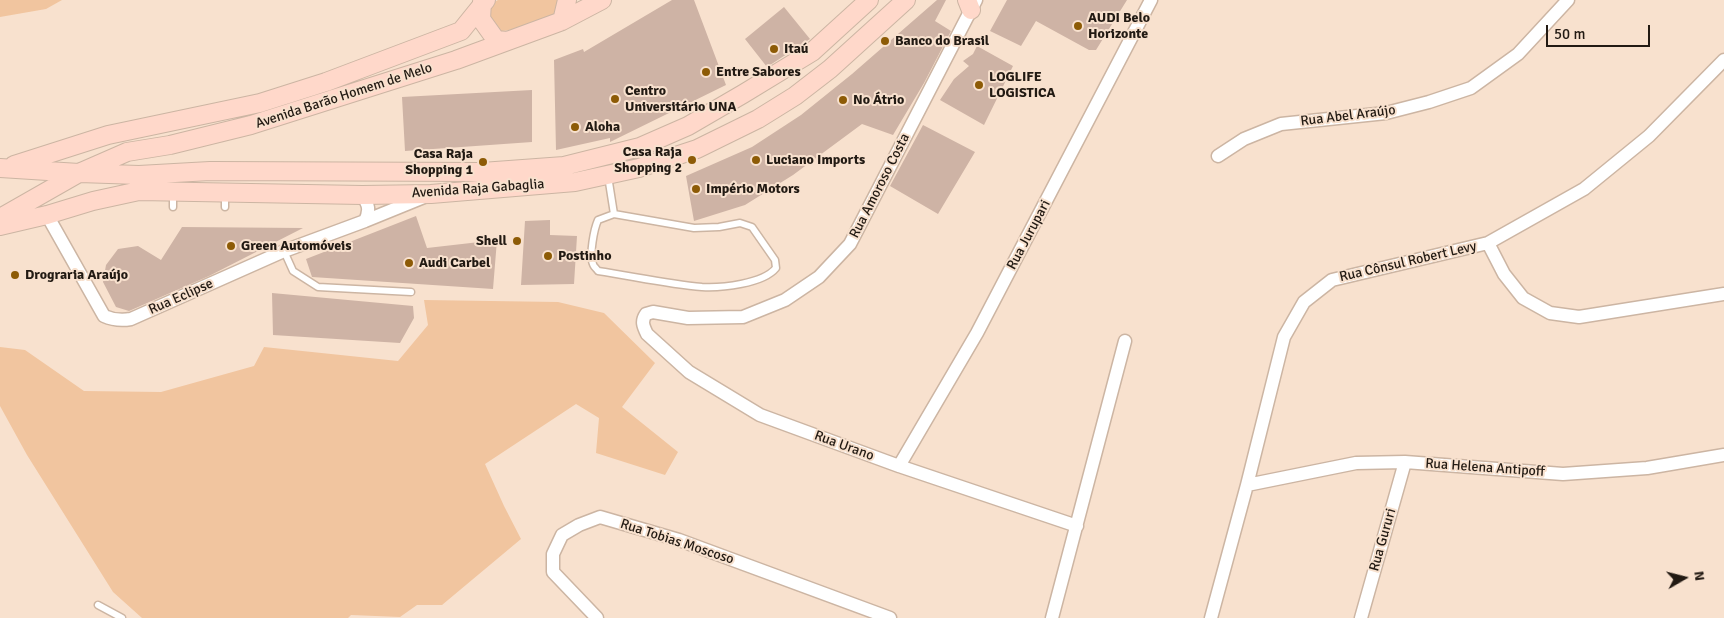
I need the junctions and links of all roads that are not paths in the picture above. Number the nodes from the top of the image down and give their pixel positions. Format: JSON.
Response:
{"nodes":[{"id":1,"x":567,"y":0,"type":"edge"},
{"id":2,"x":602,"y":0,"type":"edge"},
{"id":3,"x":868,"y":0,"type":"edge"},
{"id":4,"x":906,"y":0,"type":"edge"},
{"id":5,"x":1151,"y":0,"type":"edge"},
{"id":6,"x":1568,"y":0,"type":"edge"},
{"id":7,"x":483,"y":1,"type":"edge"},
{"id":8,"x":971,"y":3,"type":"edge"},
{"id":9,"x":562,"y":21,"type":"junction"},
{"id":10,"x":507,"y":41,"type":"junction"},
{"id":11,"x":1724,"y":60,"type":"edge"},
{"id":12,"x":1218,"y":156,"type":"dead end"},
{"id":13,"x":2,"y":169,"type":"edge"},
{"id":14,"x":79,"y":174,"type":"junction"},
{"id":15,"x":608,"y":175,"type":"junction"},
{"id":16,"x":431,"y":194,"type":"junction"},
{"id":17,"x":362,"y":195,"type":"junction"},
{"id":18,"x":614,"y":214,"type":"junction"},
{"id":19,"x":47,"y":215,"type":"junction"},
{"id":20,"x":0,"y":218,"type":"edge"},
{"id":21,"x":366,"y":222,"type":"junction"},
{"id":22,"x":0,"y":226,"type":"edge"},
{"id":23,"x":1488,"y":243,"type":"junction"},
{"id":24,"x":284,"y":251,"type":"junction"},
{"id":25,"x":411,"y":292,"type":"dead end"},
{"id":26,"x":1724,"y":294,"type":"edge"},
{"id":27,"x":643,"y":318,"type":"joint"},
{"id":28,"x":1124,"y":341,"type":"dead end"},
{"id":29,"x":1724,"y":455,"type":"edge"},
{"id":30,"x":1405,"y":462,"type":"junction"},
{"id":31,"x":899,"y":466,"type":"junction"},
{"id":32,"x":1247,"y":485,"type":"junction"},
{"id":33,"x":1076,"y":526,"type":"junction"},
{"id":34,"x":98,"y":605,"type":"dead end"},
{"id":35,"x":122,"y":618,"type":"edge"},
{"id":36,"x":597,"y":618,"type":"edge"},
{"id":37,"x":890,"y":618,"type":"edge"},
{"id":38,"x":1052,"y":618,"type":"edge"},
{"id":39,"x":1211,"y":618,"type":"edge"},
{"id":40,"x":1361,"y":618,"type":"edge"}],
"edges":[{"from":1,"to":9,"type":"main road"},
{"from":2,"to":9,"type":"main road","name":"Avenida Barão Homem de Melo"},
{"from":3,"to":14,"type":"main road","name":"Avenida Raja Gabaglia"},
{"from":4,"to":15,"type":"main road","name":"Avenida Raja Gabaglia"},
{"from":5,"to":31,"type":"street","name":"Rua Jurupari"},
{"from":6,"to":12,"type":"street","name":"Rua Abel Araújo"},
{"from":7,"to":10,"type":"main road"},
{"from":7,"to":13,"type":"main road","name":"Avenida Barão Homem de Melo"},
{"from":8,"to":27,"type":"street","name":"Rua Amoroso Costa"},
{"from":9,"to":10,"type":"main road","name":"Avenida Barão Homem de Melo"},
{"from":10,"to":14,"type":"main road","name":"Avenida Barão Homem de Melo"},
{"from":11,"to":23,"type":"street","name":"Rua Cônsul Robert Levy"},
{"from":13,"to":14,"type":"main road","name":"Avenida Raja Gabaglia"},
{"from":14,"to":20,"type":"main road","name":"Avenida Barão Homem de Melo"},
{"from":15,"to":16,"type":"main road","name":"Avenida Raja Gabaglia"},
{"from":15,"to":18,"type":"lane"},
{"from":16,"to":17,"type":"main road","name":"Avenida Raja Gabaglia"},
{"from":16,"to":21,"type":"street","name":"Rua Eclipse"},
{"from":17,"to":19,"type":"main road","name":"Avenida Raja Gabaglia"},
{"from":17,"to":21,"type":"street"},
{"from":18,"to":18,"type":"lane"},
{"from":19,"to":22,"type":"main road","name":"Avenida Raja Gabaglia"},
{"from":19,"to":24,"type":"street","name":"Rua Eclipse"},
{"from":21,"to":24,"type":"street","name":"Rua Eclipse"},
{"from":23,"to":26,"type":"street"},
{"from":23,"to":32,"type":"street","name":"Rua Cônsul Robert Levy"},
{"from":24,"to":25,"type":"lane"},
{"from":27,"to":31,"type":"street","name":"Rua Urano"},
{"from":28,"to":33,"type":"street"},
{"from":29,"to":30,"type":"street","name":"Rua Helena Antipoff"},
{"from":30,"to":32,"type":"street","name":"Rua Helena Antipoff"},
{"from":30,"to":40,"type":"street","name":"Rua Gururi"},
{"from":31,"to":33,"type":"street","name":"Rua Urano"},
{"from":32,"to":39,"type":"street","name":"Rua Cônsul Robert Levy"},
{"from":33,"to":38,"type":"street"},
{"from":34,"to":35,"type":"lane"},
{"from":36,"to":37,"type":"street","name":"Rua Tobias Moscoso"}]}
